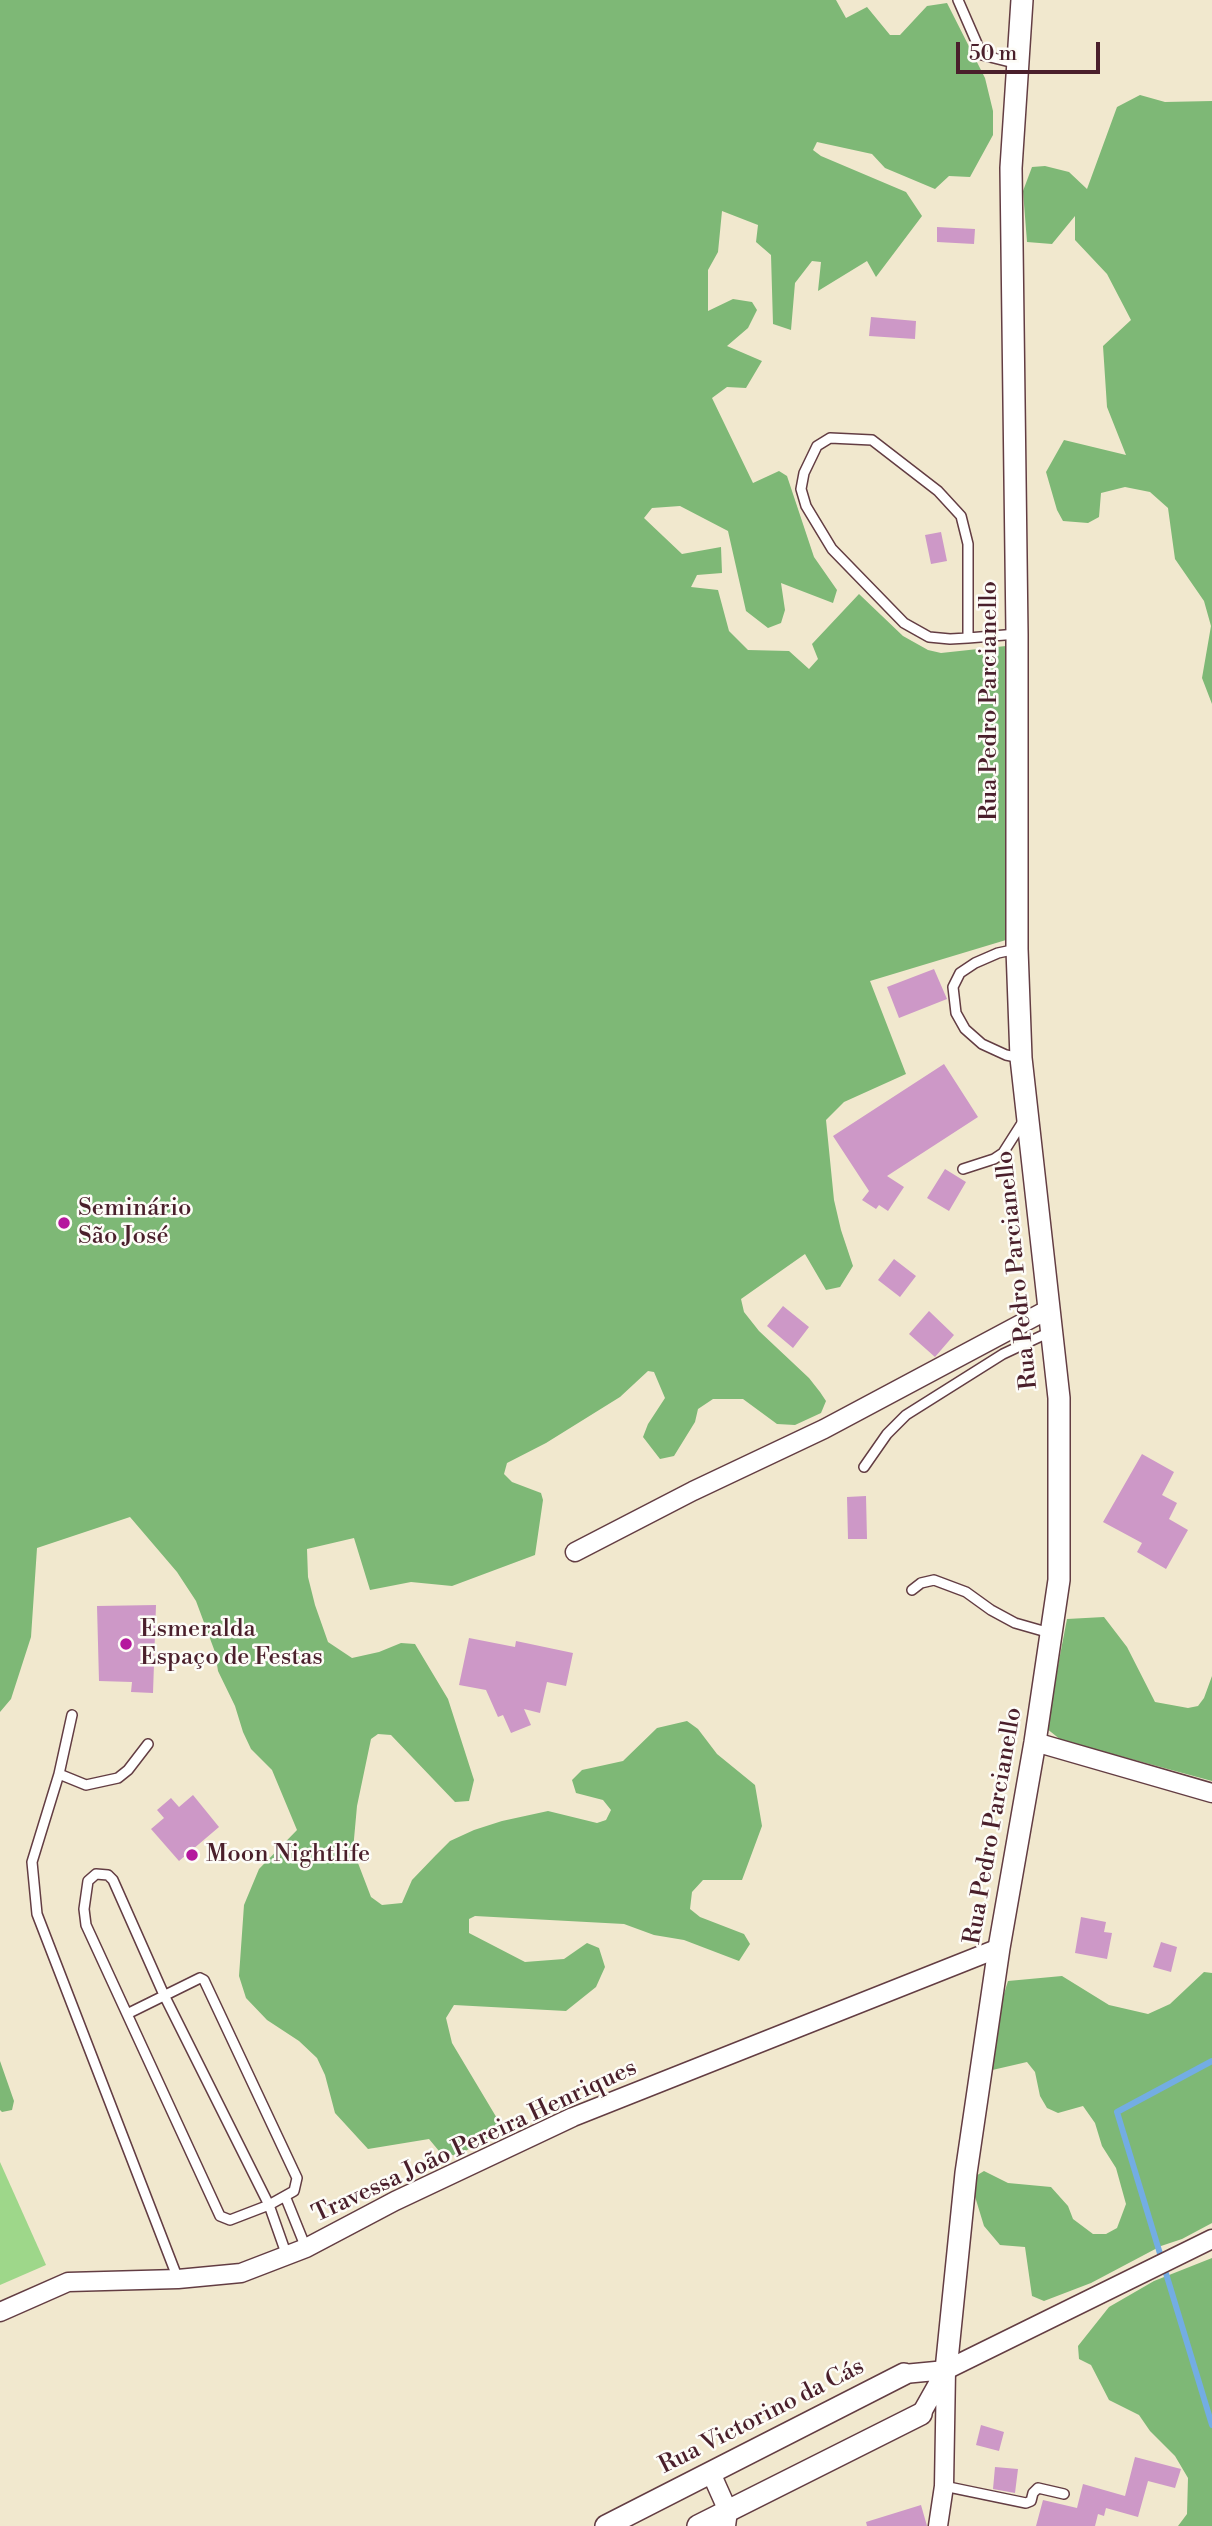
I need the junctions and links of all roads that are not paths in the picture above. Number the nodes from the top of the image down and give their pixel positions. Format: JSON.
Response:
{"nodes":[{"id":1,"x":958,"y":0,"type":"edge"},
{"id":2,"x":1022,"y":0,"type":"edge"},
{"id":3,"x":1018,"y":64,"type":"junction"},
{"id":4,"x":1017,"y":634,"type":"junction"},
{"id":5,"x":968,"y":638,"type":"junction"},
{"id":6,"x":1017,"y":949,"type":"junction"},
{"id":7,"x":1021,"y":1058,"type":"junction"},
{"id":8,"x":1027,"y":1115,"type":"junction"},
{"id":9,"x":963,"y":1169,"type":"dead end"},
{"id":10,"x":1049,"y":1309,"type":"junction"},
{"id":11,"x":1053,"y":1331,"type":"junction"},
{"id":12,"x":864,"y":1467,"type":"dead end"},
{"id":13,"x":575,"y":1552,"type":"dead end"},
{"id":14,"x":912,"y":1590,"type":"dead end"},
{"id":15,"x":1051,"y":1633,"type":"junction"},
{"id":16,"x":72,"y":1715,"type":"dead end"},
{"id":17,"x":1035,"y":1742,"type":"junction"},
{"id":18,"x":148,"y":1744,"type":"dead end"},
{"id":19,"x":59,"y":1774,"type":"junction"},
{"id":20,"x":1212,"y":1793,"type":"edge"},
{"id":21,"x":999,"y":1948,"type":"junction"},
{"id":22,"x":164,"y":1995,"type":"junction"},
{"id":23,"x":127,"y":2014,"type":"junction"},
{"id":24,"x":285,"y":2196,"type":"junction"},
{"id":25,"x":269,"y":2205,"type":"junction"},
{"id":26,"x":1212,"y":2239,"type":"edge"},
{"id":27,"x":306,"y":2248,"type":"junction"},
{"id":28,"x":287,"y":2256,"type":"junction"},
{"id":29,"x":178,"y":2280,"type":"junction"},
{"id":30,"x":0,"y":2312,"type":"edge"},
{"id":31,"x":946,"y":2370,"type":"junction"},
{"id":32,"x":904,"y":2374,"type":"joint"},
{"id":33,"x":921,"y":2414,"type":"joint"},
{"id":34,"x":711,"y":2473,"type":"junction"},
{"id":35,"x":944,"y":2486,"type":"junction"},
{"id":36,"x":1064,"y":2494,"type":"dead end"},
{"id":37,"x":727,"y":2519,"type":"edge"},
{"id":38,"x":606,"y":2526,"type":"edge"},
{"id":39,"x":698,"y":2526,"type":"edge"},
{"id":40,"x":939,"y":2526,"type":"edge"}],
"edges":[{"from":1,"to":3,"type":"lane"},
{"from":2,"to":3,"type":"street","name":"Rua Pedro Parcianello"},
{"from":3,"to":4,"type":"street","name":"Rua Pedro Parcianello"},
{"from":4,"to":5,"type":"lane"},
{"from":4,"to":6,"type":"street","name":"Rua Pedro Parcianello"},
{"from":5,"to":5,"type":"lane"},
{"from":6,"to":7,"type":"street","name":"Rua Pedro Parcianello"},
{"from":6,"to":7,"type":"lane"},
{"from":7,"to":8,"type":"street","name":"Rua Pedro Parcianello"},
{"from":8,"to":9,"type":"lane"},
{"from":8,"to":10,"type":"street","name":"Rua Pedro Parcianello"},
{"from":10,"to":11,"type":"street","name":"Rua Pedro Parcianello"},
{"from":10,"to":13,"type":"street"},
{"from":11,"to":12,"type":"lane"},
{"from":11,"to":15,"type":"street","name":"Rua Pedro Parcianello"},
{"from":14,"to":15,"type":"lane"},
{"from":15,"to":17,"type":"street","name":"Rua Pedro Parcianello"},
{"from":16,"to":19,"type":"lane"},
{"from":17,"to":20,"type":"street"},
{"from":17,"to":21,"type":"street","name":"Rua Pedro Parcianello"},
{"from":18,"to":19,"type":"lane"},
{"from":19,"to":29,"type":"lane"},
{"from":21,"to":27,"type":"street","name":"Travessa João Pereira Henriques"},
{"from":21,"to":31,"type":"street","name":"Rua Pedro Parcianello"},
{"from":22,"to":23,"type":"lane"},
{"from":22,"to":23,"type":"lane"},
{"from":22,"to":24,"type":"lane"},
{"from":22,"to":25,"type":"lane"},
{"from":23,"to":25,"type":"lane"},
{"from":24,"to":25,"type":"lane"},
{"from":24,"to":27,"type":"lane"},
{"from":25,"to":28,"type":"lane"},
{"from":26,"to":31,"type":"street","name":"Rua Victorino da Cás"},
{"from":27,"to":28,"type":"street","name":"Travessa João Pereira Henriques"},
{"from":28,"to":29,"type":"street","name":"Travessa João Pereira Henriques"},
{"from":29,"to":30,"type":"street","name":"Travessa João Pereira Henriques"},
{"from":31,"to":32,"type":"street","name":"Rua Victorino da Cás"},
{"from":31,"to":33,"type":"street"},
{"from":31,"to":35,"type":"street","name":"Rua Pedro Parcianello"},
{"from":32,"to":34,"type":"street","name":"Rua Victorino da Cás"},
{"from":33,"to":37,"type":"street"},
{"from":34,"to":37,"type":"street"},
{"from":34,"to":38,"type":"street","name":"Rua Victorino da Cás"},
{"from":35,"to":36,"type":"lane"},
{"from":35,"to":40,"type":"street","name":"Rua Pedro Parcianello"},
{"from":37,"to":39,"type":"street"}]}
